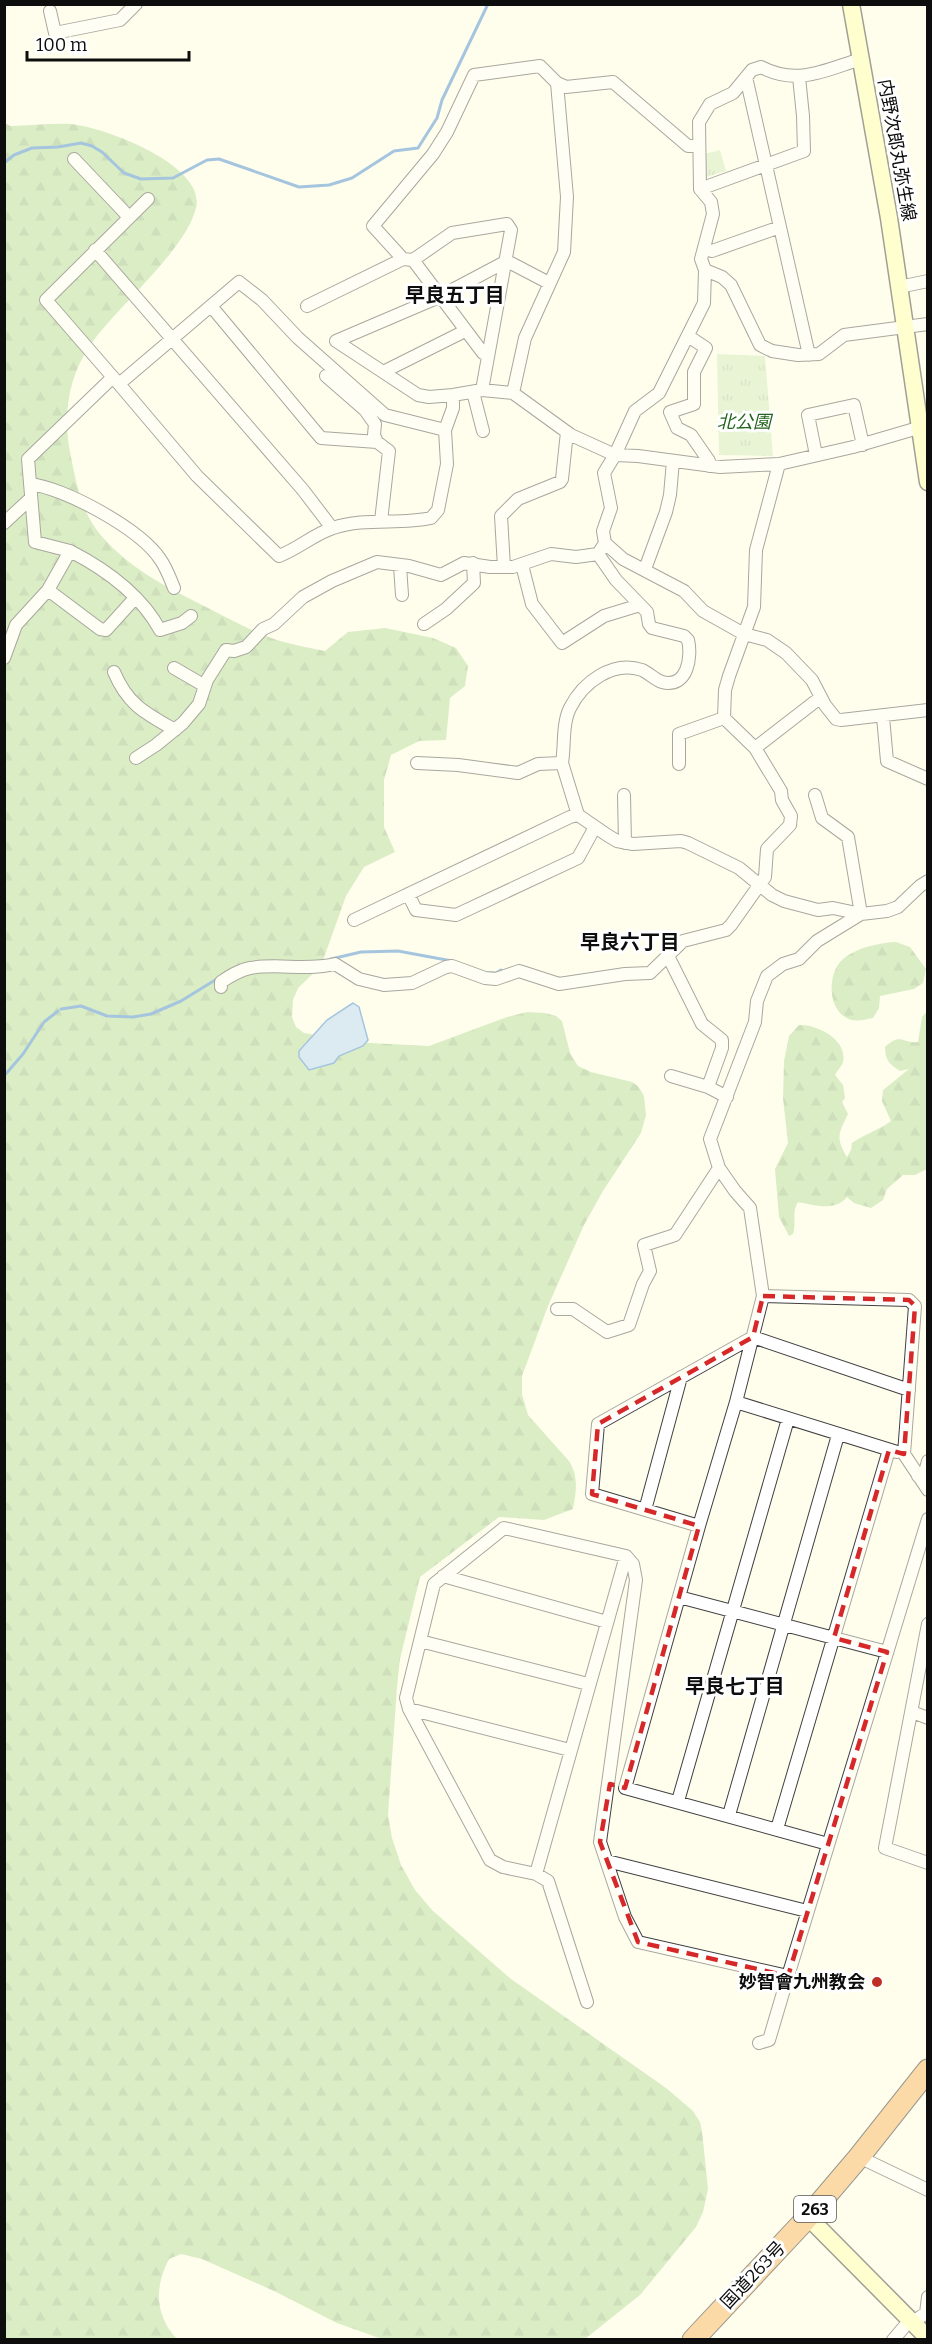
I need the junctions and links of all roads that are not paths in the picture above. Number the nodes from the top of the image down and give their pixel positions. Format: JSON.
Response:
{"nodes":[{"id":1,"x":136,"y":4,"type":"edge"},
{"id":2,"x":850,"y":4,"type":"edge"},
{"id":3,"x":52,"y":7,"type":"edge"},
{"id":4,"x":861,"y":59,"type":"junction"},
{"id":5,"x":746,"y":77,"type":"junction"},
{"id":6,"x":799,"y":77,"type":"junction"},
{"id":7,"x":557,"y":83,"type":"junction"},
{"id":8,"x":699,"y":146,"type":"junction"},
{"id":9,"x":74,"y":159,"type":"dead end"},
{"id":10,"x":767,"y":166,"type":"junction"},
{"id":11,"x":700,"y":189,"type":"junction"},
{"id":12,"x":148,"y":199,"type":"dead end"},
{"id":13,"x":129,"y":217,"type":"junction"},
{"id":14,"x":780,"y":227,"type":"junction"},
{"id":15,"x":704,"y":249,"type":"junction"},
{"id":16,"x":95,"y":250,"type":"junction"},
{"id":17,"x":408,"y":260,"type":"junction"},
{"id":18,"x":507,"y":261,"type":"junction"},
{"id":19,"x":705,"y":270,"type":"junction"},
{"id":20,"x":927,"y":280,"type":"edge"},
{"id":21,"x":549,"y":283,"type":"junction"},
{"id":22,"x":899,"y":287,"type":"junction"},
{"id":23,"x":439,"y":297,"type":"junction"},
{"id":24,"x":211,"y":306,"type":"junction"},
{"id":25,"x":307,"y":306,"type":"dead end"},
{"id":26,"x":927,"y":324,"type":"edge"},
{"id":27,"x":904,"y":326,"type":"junction"},
{"id":28,"x":465,"y":331,"type":"junction"},
{"id":29,"x":688,"y":336,"type":"junction"},
{"id":30,"x":172,"y":339,"type":"junction"},
{"id":31,"x":488,"y":354,"type":"junction"},
{"id":32,"x":809,"y":355,"type":"junction"},
{"id":33,"x":385,"y":371,"type":"junction"},
{"id":34,"x":326,"y":376,"type":"dead end"},
{"id":35,"x":116,"y":380,"type":"junction"},
{"id":36,"x":477,"y":391,"type":"junction"},
{"id":37,"x":513,"y":393,"type":"junction"},
{"id":38,"x":453,"y":395,"type":"junction"},
{"id":39,"x":921,"y":422,"type":"edge"},
{"id":40,"x":445,"y":430,"type":"junction"},
{"id":41,"x":483,"y":431,"type":"dead end"},
{"id":42,"x":567,"y":432,"type":"junction"},
{"id":43,"x":377,"y":442,"type":"junction"},
{"id":44,"x":863,"y":445,"type":"junction"},
{"id":45,"x":615,"y":455,"type":"junction"},
{"id":46,"x":816,"y":455,"type":"junction"},
{"id":47,"x":673,"y":461,"type":"junction"},
{"id":48,"x":779,"y":464,"type":"junction"},
{"id":49,"x":709,"y":466,"type":"junction"},
{"id":50,"x":927,"y":482,"type":"edge"},
{"id":51,"x":30,"y":484,"type":"junction"},
{"id":52,"x":30,"y":500,"type":"junction"},
{"id":53,"x":381,"y":520,"type":"junction"},
{"id":54,"x":4,"y":523,"type":"edge"},
{"id":55,"x":332,"y":528,"type":"junction"},
{"id":56,"x":601,"y":548,"type":"junction"},
{"id":57,"x":70,"y":551,"type":"junction"},
{"id":58,"x":473,"y":563,"type":"junction"},
{"id":59,"x":522,"y":565,"type":"junction"},
{"id":60,"x":400,"y":566,"type":"junction"},
{"id":61,"x":504,"y":567,"type":"junction"},
{"id":62,"x":645,"y":569,"type":"junction"},
{"id":63,"x":174,"y":588,"type":"dead end"},
{"id":64,"x":48,"y":590,"type":"junction"},
{"id":65,"x":402,"y":595,"type":"dead end"},
{"id":66,"x":135,"y":598,"type":"junction"},
{"id":67,"x":640,"y":605,"type":"junction"},
{"id":68,"x":191,"y":615,"type":"dead end"},
{"id":69,"x":424,"y":624,"type":"dead end"},
{"id":70,"x":744,"y":634,"type":"junction"},
{"id":71,"x":4,"y":658,"type":"edge"},
{"id":72,"x":174,"y":668,"type":"dead end"},
{"id":73,"x":114,"y":672,"type":"dead end"},
{"id":74,"x":205,"y":686,"type":"junction"},
{"id":75,"x":821,"y":697,"type":"junction"},
{"id":76,"x":927,"y":710,"type":"edge"},
{"id":77,"x":883,"y":717,"type":"junction"},
{"id":78,"x":724,"y":718,"type":"junction"},
{"id":79,"x":175,"y":730,"type":"junction"},
{"id":80,"x":755,"y":748,"type":"junction"},
{"id":81,"x":136,"y":758,"type":"dead end"},
{"id":82,"x":417,"y":763,"type":"dead end"},
{"id":83,"x":562,"y":763,"type":"junction"},
{"id":84,"x":679,"y":765,"type":"dead end"},
{"id":85,"x":927,"y":779,"type":"edge"},
{"id":86,"x":624,"y":795,"type":"dead end"},
{"id":87,"x":815,"y":795,"type":"dead end"},
{"id":88,"x":578,"y":815,"type":"junction"},
{"id":89,"x":596,"y":827,"type":"junction"},
{"id":90,"x":625,"y":843,"type":"junction"},
{"id":91,"x":927,"y":881,"type":"edge"},
{"id":92,"x":759,"y":885,"type":"junction"},
{"id":93,"x":408,"y":894,"type":"junction"},
{"id":94,"x":861,"y":914,"type":"junction"},
{"id":95,"x":354,"y":920,"type":"dead end"},
{"id":96,"x":668,"y":956,"type":"junction"},
{"id":97,"x":221,"y":987,"type":"dead end"},
{"id":98,"x":671,"y":1076,"type":"dead end"},
{"id":99,"x":708,"y":1087,"type":"junction"},
{"id":100,"x":727,"y":1097,"type":"junction"},
{"id":101,"x":719,"y":1168,"type":"junction"},
{"id":102,"x":763,"y":1296,"type":"junction"},
{"id":103,"x":557,"y":1309,"type":"dead end"},
{"id":104,"x":753,"y":1337,"type":"junction"},
{"id":105,"x":681,"y":1377,"type":"junction"},
{"id":106,"x":909,"y":1390,"type":"junction"},
{"id":107,"x":736,"y":1402,"type":"junction"},
{"id":108,"x":788,"y":1419,"type":"junction"},
{"id":109,"x":838,"y":1435,"type":"junction"},
{"id":110,"x":889,"y":1450,"type":"junction"},
{"id":111,"x":904,"y":1454,"type":"junction"},
{"id":112,"x":927,"y":1461,"type":"edge"},
{"id":113,"x":918,"y":1476,"type":"junction"},
{"id":114,"x":927,"y":1490,"type":"edge"},
{"id":115,"x":645,"y":1510,"type":"junction"},
{"id":116,"x":927,"y":1519,"type":"edge"},
{"id":117,"x":699,"y":1526,"type":"junction"},
{"id":118,"x":626,"y":1556,"type":"junction"},
{"id":119,"x":443,"y":1576,"type":"junction"},
{"id":120,"x":679,"y":1597,"type":"junction"},
{"id":121,"x":733,"y":1611,"type":"junction"},
{"id":122,"x":607,"y":1622,"type":"junction"},
{"id":123,"x":927,"y":1624,"type":"edge"},
{"id":124,"x":784,"y":1625,"type":"junction"},
{"id":125,"x":834,"y":1638,"type":"junction"},
{"id":126,"x":420,"y":1641,"type":"junction"},
{"id":127,"x":925,"y":1646,"type":"edge"},
{"id":128,"x":887,"y":1652,"type":"junction"},
{"id":129,"x":588,"y":1684,"type":"junction"},
{"id":130,"x":409,"y":1709,"type":"junction"},
{"id":131,"x":912,"y":1712,"type":"junction"},
{"id":132,"x":927,"y":1718,"type":"edge"},
{"id":133,"x":570,"y":1750,"type":"junction"},
{"id":134,"x":610,"y":1784,"type":"junction"},
{"id":135,"x":625,"y":1788,"type":"junction"},
{"id":136,"x":678,"y":1801,"type":"junction"},
{"id":137,"x":729,"y":1815,"type":"junction"},
{"id":138,"x":777,"y":1829,"type":"junction"},
{"id":139,"x":828,"y":1844,"type":"junction"},
{"id":140,"x":607,"y":1862,"type":"junction"},
{"id":141,"x":927,"y":1863,"type":"edge"},
{"id":142,"x":536,"y":1874,"type":"junction"},
{"id":143,"x":807,"y":1911,"type":"junction"},
{"id":144,"x":788,"y":1976,"type":"junction"},
{"id":145,"x":587,"y":2002,"type":"dead end"},
{"id":146,"x":759,"y":2043,"type":"dead end"},
{"id":147,"x":927,"y":2070,"type":"edge"},
{"id":148,"x":860,"y":2157,"type":"junction"},
{"id":149,"x":927,"y":2190,"type":"edge"},
{"id":150,"x":808,"y":2217,"type":"junction"},
{"id":151,"x":927,"y":2297,"type":"edge"},
{"id":152,"x":912,"y":2321,"type":"junction"},
{"id":153,"x":927,"y":2338,"type":"edge"},
{"id":154,"x":693,"y":2340,"type":"edge"},
{"id":155,"x":892,"y":2340,"type":"edge"}],
"edges":[{"from":1,"to":3,"type":"street"},
{"from":2,"to":4,"type":"main road","name":"内野次郎丸弥生線"},
{"from":4,"to":6,"type":"street"},
{"from":4,"to":22,"type":"main road","name":"内野次郎丸弥生線"},
{"from":5,"to":6,"type":"street"},
{"from":5,"to":8,"type":"street"},
{"from":5,"to":10,"type":"street"},
{"from":6,"to":10,"type":"street"},
{"from":7,"to":8,"type":"street"},
{"from":7,"to":17,"type":"street"},
{"from":7,"to":21,"type":"street"},
{"from":8,"to":11,"type":"street"},
{"from":9,"to":13,"type":"street"},
{"from":10,"to":11,"type":"street"},
{"from":10,"to":14,"type":"street"},
{"from":11,"to":15,"type":"street"},
{"from":12,"to":13,"type":"street"},
{"from":13,"to":16,"type":"street"},
{"from":14,"to":15,"type":"street"},
{"from":14,"to":32,"type":"street"},
{"from":15,"to":19,"type":"street"},
{"from":16,"to":30,"type":"street"},
{"from":16,"to":35,"type":"street"},
{"from":17,"to":18,"type":"street"},
{"from":17,"to":23,"type":"street"},
{"from":17,"to":25,"type":"street"},
{"from":18,"to":21,"type":"street"},
{"from":18,"to":23,"type":"street"},
{"from":18,"to":31,"type":"street"},
{"from":19,"to":29,"type":"street"},
{"from":19,"to":32,"type":"street"},
{"from":20,"to":22,"type":"street"},
{"from":21,"to":37,"type":"street"},
{"from":22,"to":27,"type":"main road","name":"内野次郎丸弥生線"},
{"from":23,"to":28,"type":"street"},
{"from":23,"to":33,"type":"street"},
{"from":24,"to":30,"type":"street"},
{"from":24,"to":40,"type":"street"},
{"from":24,"to":43,"type":"street"},
{"from":26,"to":27,"type":"street"},
{"from":27,"to":32,"type":"street"},
{"from":27,"to":39,"type":"main road","name":"内野次郎丸弥生線"},
{"from":28,"to":31,"type":"street"},
{"from":28,"to":33,"type":"street"},
{"from":29,"to":45,"type":"street"},
{"from":29,"to":49,"type":"street"},
{"from":30,"to":35,"type":"street"},
{"from":30,"to":55,"type":"street"},
{"from":31,"to":36,"type":"street"},
{"from":33,"to":38,"type":"street"},
{"from":34,"to":43,"type":"street"},
{"from":35,"to":51,"type":"street"},
{"from":35,"to":55,"type":"street"},
{"from":36,"to":37,"type":"street"},
{"from":36,"to":38,"type":"street"},
{"from":36,"to":41,"type":"street"},
{"from":37,"to":42,"type":"street"},
{"from":38,"to":40,"type":"street"},
{"from":39,"to":44,"type":"street"},
{"from":39,"to":50,"type":"main road","name":"内野次郎丸弥生線"},
{"from":40,"to":53,"type":"street"},
{"from":42,"to":45,"type":"street"},
{"from":42,"to":61,"type":"street"},
{"from":43,"to":53,"type":"street"},
{"from":44,"to":46,"type":"street"},
{"from":44,"to":46,"type":"street"},
{"from":45,"to":47,"type":"street"},
{"from":45,"to":56,"type":"street"},
{"from":46,"to":48,"type":"street"},
{"from":47,"to":49,"type":"street"},
{"from":47,"to":62,"type":"street"},
{"from":48,"to":49,"type":"street"},
{"from":48,"to":70,"type":"street"},
{"from":51,"to":52,"type":"street"},
{"from":51,"to":63,"type":"street"},
{"from":52,"to":54,"type":"street"},
{"from":52,"to":57,"type":"street"},
{"from":53,"to":55,"type":"street"},
{"from":56,"to":59,"type":"street"},
{"from":56,"to":62,"type":"street"},
{"from":56,"to":67,"type":"street"},
{"from":57,"to":64,"type":"street"},
{"from":57,"to":66,"type":"street"},
{"from":58,"to":60,"type":"street"},
{"from":58,"to":61,"type":"street"},
{"from":58,"to":69,"type":"street"},
{"from":59,"to":61,"type":"street"},
{"from":59,"to":67,"type":"street"},
{"from":60,"to":65,"type":"street"},
{"from":60,"to":74,"type":"street"},
{"from":62,"to":70,"type":"street"},
{"from":64,"to":66,"type":"street"},
{"from":64,"to":71,"type":"street"},
{"from":66,"to":68,"type":"street"},
{"from":67,"to":83,"type":"street"},
{"from":70,"to":75,"type":"street"},
{"from":70,"to":78,"type":"street"},
{"from":72,"to":74,"type":"street"},
{"from":73,"to":79,"type":"street"},
{"from":74,"to":79,"type":"street"},
{"from":75,"to":77,"type":"street"},
{"from":75,"to":80,"type":"street"},
{"from":76,"to":77,"type":"street"},
{"from":77,"to":85,"type":"street"},
{"from":78,"to":80,"type":"street"},
{"from":78,"to":84,"type":"street"},
{"from":79,"to":81,"type":"street"},
{"from":80,"to":92,"type":"street"},
{"from":82,"to":83,"type":"street"},
{"from":83,"to":88,"type":"street"},
{"from":86,"to":90,"type":"street"},
{"from":87,"to":94,"type":"street"},
{"from":88,"to":89,"type":"street"},
{"from":88,"to":93,"type":"street"},
{"from":89,"to":90,"type":"street"},
{"from":89,"to":93,"type":"street"},
{"from":90,"to":92,"type":"street"},
{"from":91,"to":94,"type":"street"},
{"from":92,"to":94,"type":"street"},
{"from":92,"to":96,"type":"street"},
{"from":93,"to":95,"type":"street"},
{"from":94,"to":100,"type":"street"},
{"from":96,"to":97,"type":"street"},
{"from":96,"to":99,"type":"street"},
{"from":98,"to":99,"type":"street"},
{"from":99,"to":100,"type":"street"},
{"from":100,"to":101,"type":"street"},
{"from":101,"to":102,"type":"street"},
{"from":101,"to":103,"type":"street"},
{"from":102,"to":104,"type":"street"},
{"from":102,"to":106,"type":"street"},
{"from":104,"to":105,"type":"street"},
{"from":104,"to":106,"type":"street"},
{"from":104,"to":107,"type":"street"},
{"from":105,"to":115,"type":"street"},
{"from":105,"to":115,"type":"street"},
{"from":106,"to":111,"type":"street"},
{"from":107,"to":108,"type":"street"},
{"from":107,"to":117,"type":"street"},
{"from":108,"to":109,"type":"street"},
{"from":108,"to":121,"type":"street"},
{"from":109,"to":110,"type":"street"},
{"from":109,"to":124,"type":"street"},
{"from":110,"to":111,"type":"street"},
{"from":110,"to":125,"type":"street"},
{"from":111,"to":113,"type":"street"},
{"from":112,"to":113,"type":"street"},
{"from":113,"to":114,"type":"street"},
{"from":115,"to":117,"type":"street"},
{"from":116,"to":128,"type":"street"},
{"from":117,"to":120,"type":"street"},
{"from":118,"to":119,"type":"street"},
{"from":118,"to":122,"type":"street"},
{"from":118,"to":134,"type":"street"},
{"from":119,"to":122,"type":"street"},
{"from":119,"to":126,"type":"street"},
{"from":120,"to":121,"type":"street"},
{"from":120,"to":135,"type":"street"},
{"from":121,"to":124,"type":"street"},
{"from":121,"to":136,"type":"street"},
{"from":122,"to":129,"type":"street"},
{"from":123,"to":127,"type":"street"},
{"from":124,"to":125,"type":"street"},
{"from":124,"to":137,"type":"street"},
{"from":125,"to":128,"type":"street"},
{"from":125,"to":138,"type":"street"},
{"from":126,"to":129,"type":"street"},
{"from":126,"to":130,"type":"street"},
{"from":127,"to":131,"type":"street"},
{"from":128,"to":139,"type":"street"},
{"from":129,"to":133,"type":"street"},
{"from":130,"to":133,"type":"street"},
{"from":130,"to":142,"type":"street"},
{"from":131,"to":132,"type":"street"},
{"from":131,"to":141,"type":"street"},
{"from":133,"to":142,"type":"street"},
{"from":134,"to":135,"type":"street"},
{"from":134,"to":140,"type":"street"},
{"from":135,"to":136,"type":"street"},
{"from":136,"to":137,"type":"street"},
{"from":137,"to":138,"type":"street"},
{"from":138,"to":139,"type":"street"},
{"from":139,"to":143,"type":"street"},
{"from":140,"to":143,"type":"street"},
{"from":140,"to":144,"type":"street"},
{"from":142,"to":145,"type":"street"},
{"from":143,"to":144,"type":"street"},
{"from":144,"to":146,"type":"street"},
{"from":147,"to":148,"type":"highway","name":"国道263号","number":"263"},
{"from":148,"to":149,"type":"street"},
{"from":148,"to":150,"type":"highway","name":"国道263号","number":"263"},
{"from":150,"to":152,"type":"main road"},
{"from":150,"to":154,"type":"highway","name":"国道263号","number":"263"},
{"from":151,"to":152,"type":"street"},
{"from":152,"to":153,"type":"main road"},
{"from":152,"to":155,"type":"street"}]}
